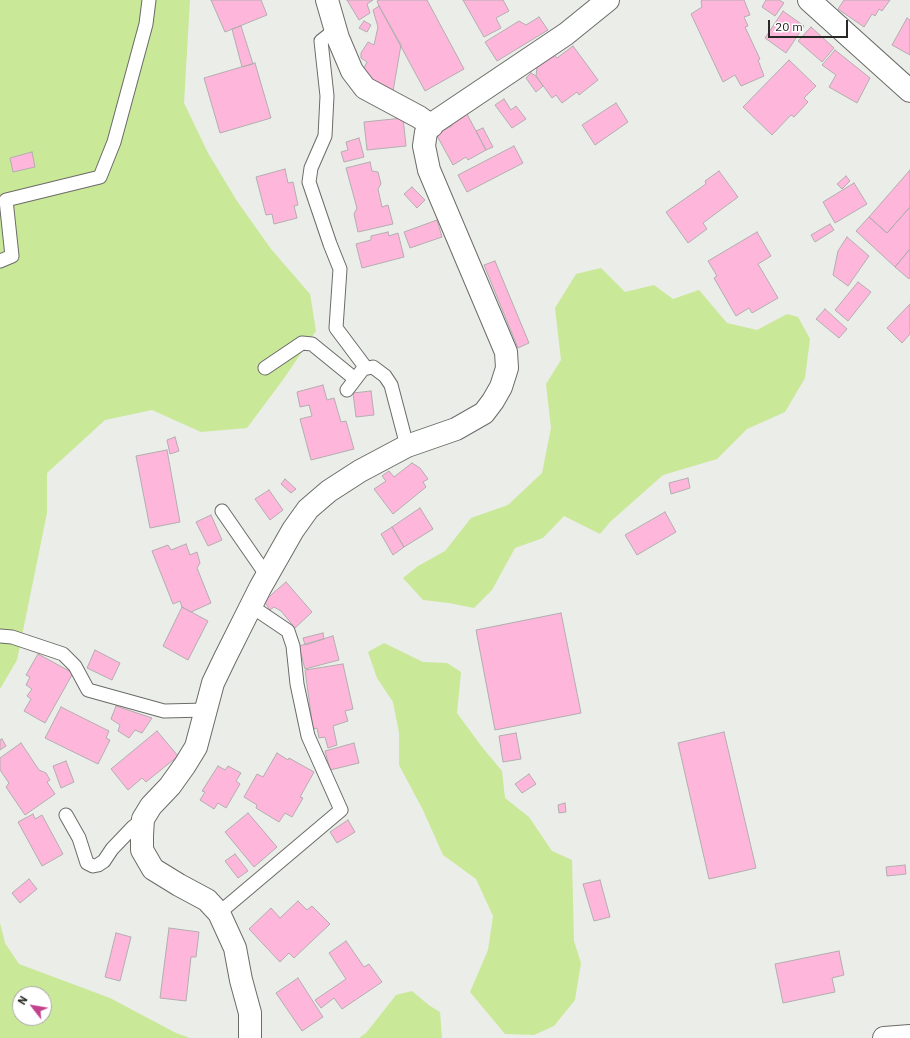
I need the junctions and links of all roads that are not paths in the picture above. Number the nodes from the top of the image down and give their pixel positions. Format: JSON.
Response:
{"nodes":[{"id":1,"x":149,"y":0,"type":"edge"},
{"id":2,"x":327,"y":0,"type":"edge"},
{"id":3,"x":608,"y":0,"type":"edge"},
{"id":4,"x":809,"y":0,"type":"edge"},
{"id":5,"x":335,"y":30,"type":"junction"},
{"id":6,"x":910,"y":91,"type":"edge"},
{"id":7,"x":432,"y":126,"type":"junction"},
{"id":8,"x":0,"y":261,"type":"edge"},
{"id":9,"x":265,"y":368,"type":"dead end"},
{"id":10,"x":366,"y":368,"type":"junction"},
{"id":11,"x":355,"y":379,"type":"junction"},
{"id":12,"x":347,"y":390,"type":"dead end"},
{"id":13,"x":407,"y":446,"type":"junction"},
{"id":14,"x":222,"y":512,"type":"dead end"},
{"id":15,"x":267,"y":576,"type":"junction"},
{"id":16,"x":251,"y":606,"type":"junction"},
{"id":17,"x":0,"y":636,"type":"edge"},
{"id":18,"x":206,"y":710,"type":"junction"},
{"id":19,"x":66,"y":815,"type":"dead end"},
{"id":20,"x":143,"y":819,"type":"junction"},
{"id":21,"x":219,"y":913,"type":"junction"},
{"id":22,"x":910,"y":1036,"type":"edge"},
{"id":23,"x":250,"y":1038,"type":"edge"},
{"id":24,"x":884,"y":1038,"type":"edge"}],
"edges":[{"from":1,"to":8,"type":"lane"},
{"from":2,"to":5,"type":"street"},
{"from":3,"to":7,"type":"street"},
{"from":4,"to":6,"type":"street"},
{"from":5,"to":7,"type":"street"},
{"from":5,"to":10,"type":"lane"},
{"from":7,"to":13,"type":"street"},
{"from":9,"to":11,"type":"lane"},
{"from":10,"to":11,"type":"lane"},
{"from":10,"to":13,"type":"lane"},
{"from":11,"to":12,"type":"lane"},
{"from":13,"to":15,"type":"street"},
{"from":14,"to":15,"type":"lane"},
{"from":15,"to":16,"type":"street"},
{"from":16,"to":18,"type":"street"},
{"from":16,"to":21,"type":"lane"},
{"from":17,"to":18,"type":"lane"},
{"from":18,"to":20,"type":"street"},
{"from":19,"to":20,"type":"lane"},
{"from":20,"to":21,"type":"street"},
{"from":21,"to":23,"type":"street"},
{"from":22,"to":24,"type":"street"}]}
